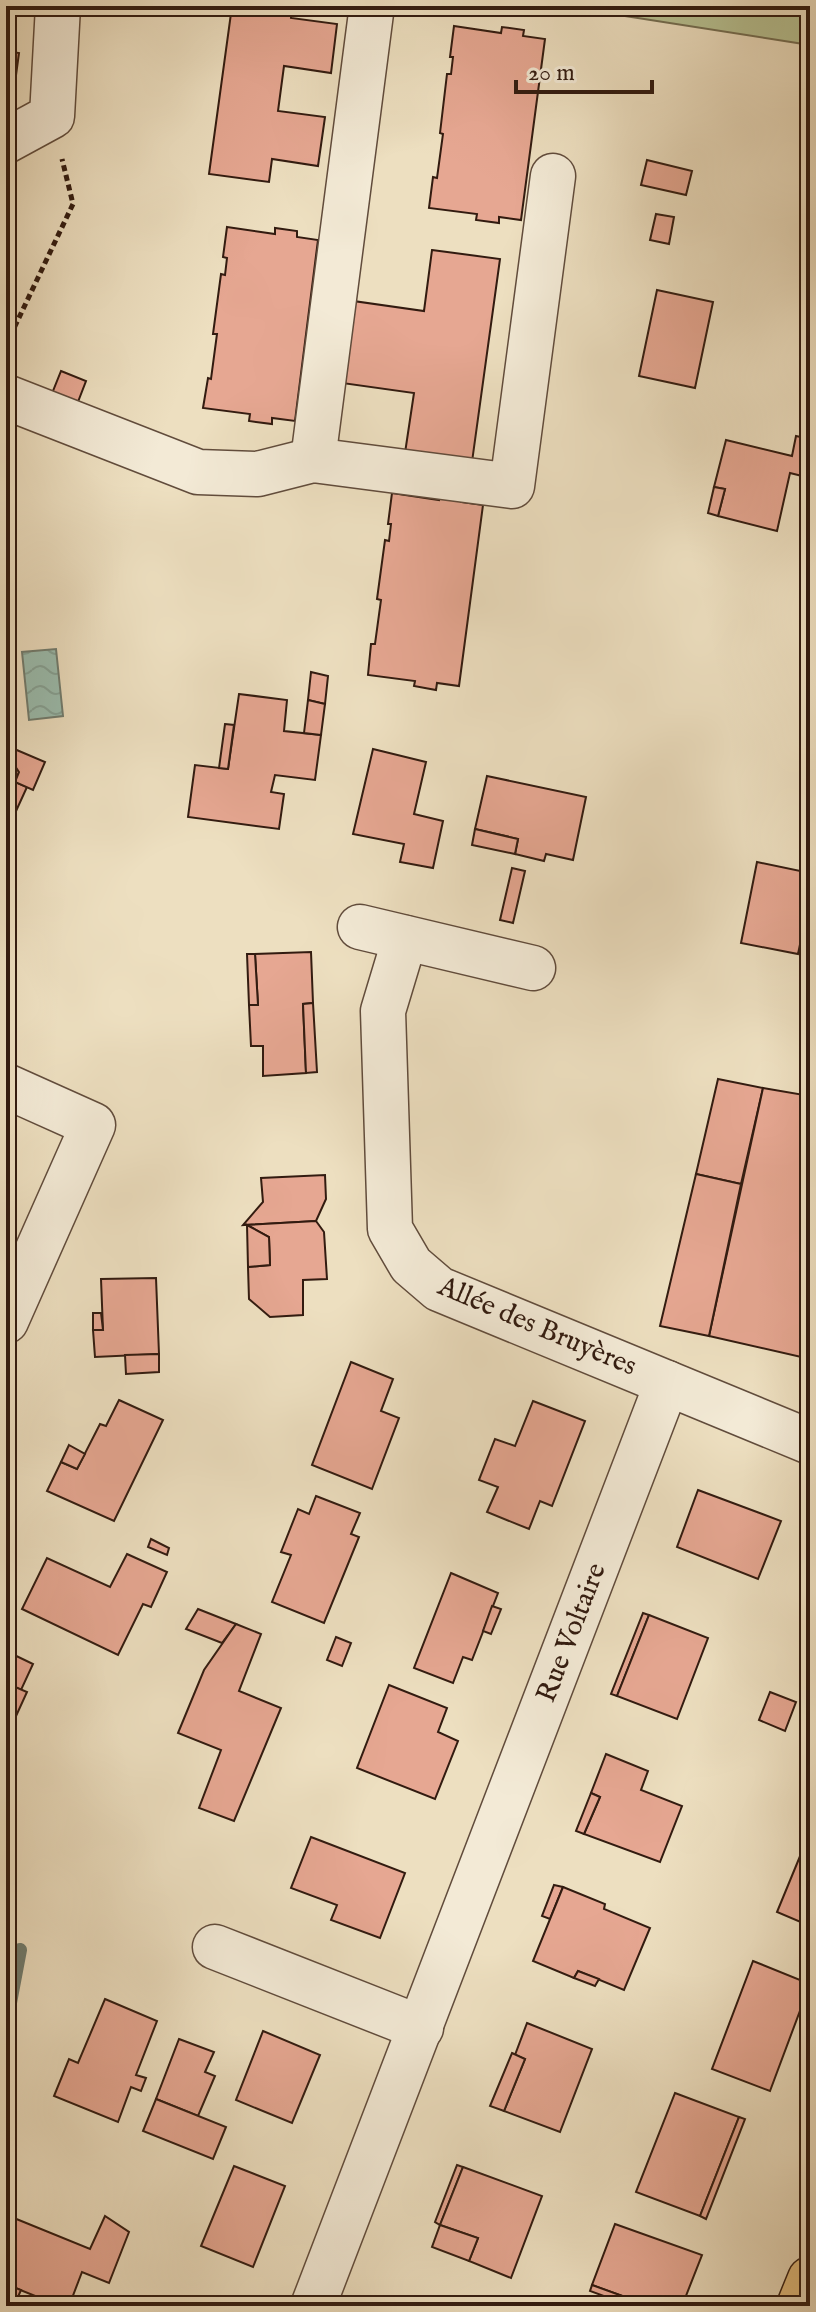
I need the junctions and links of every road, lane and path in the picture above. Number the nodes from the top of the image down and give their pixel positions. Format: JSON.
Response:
{"nodes":[{"id":1,"x":58,"y":6,"type":"edge"},
{"id":2,"x":371,"y":13,"type":"dead end"},
{"id":3,"x":52,"y":116,"type":"junction"},
{"id":4,"x":6,"y":141,"type":"edge"},
{"id":5,"x":553,"y":176,"type":"dead end"},
{"id":6,"x":6,"y":345,"type":"edge"},
{"id":7,"x":6,"y":397,"type":"edge"},
{"id":8,"x":313,"y":460,"type":"junction"},
{"id":9,"x":360,"y":927,"type":"dead end"},
{"id":10,"x":405,"y":938,"type":"junction"},
{"id":11,"x":533,"y":968,"type":"dead end"},
{"id":12,"x":6,"y":1086,"type":"edge"},
{"id":13,"x":6,"y":1321,"type":"edge"},
{"id":14,"x":667,"y":1383,"type":"junction"},
{"id":15,"x":810,"y":1442,"type":"edge"},
{"id":16,"x":215,"y":1947,"type":"dead end"},
{"id":17,"x":421,"y":2028,"type":"junction"},
{"id":18,"x":810,"y":2279,"type":"edge"},
{"id":19,"x":313,"y":2306,"type":"edge"},
{"id":20,"x":799,"y":2306,"type":"edge"}],
"edges":[{"from":1,"to":3,"type":"street"},
{"from":2,"to":8,"type":"street"},
{"from":3,"to":4,"type":"street"},
{"from":3,"to":6,"type":"path"},
{"from":5,"to":8,"type":"street"},
{"from":7,"to":8,"type":"street"},
{"from":9,"to":10,"type":"street"},
{"from":10,"to":11,"type":"street"},
{"from":10,"to":14,"type":"street","name":"Allée des Bruyères"},
{"from":12,"to":13,"type":"street"},
{"from":14,"to":15,"type":"street"},
{"from":14,"to":17,"type":"street","name":"Rue Voltaire"},
{"from":16,"to":17,"type":"street"},
{"from":17,"to":19,"type":"street","name":"Rue Voltaire"},
{"from":18,"to":20,"type":"main road"}]}
